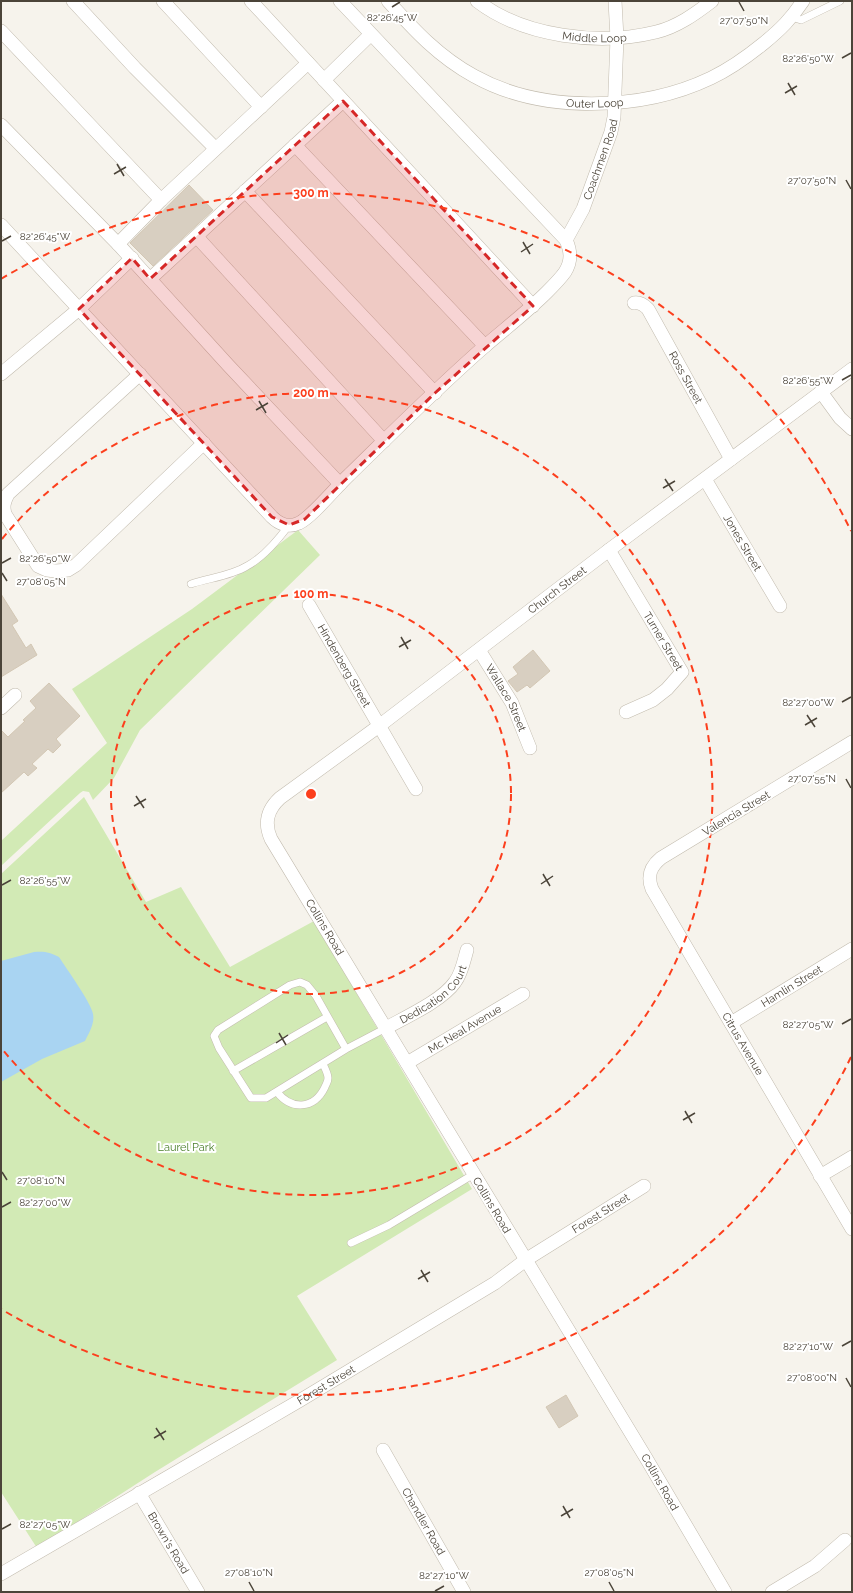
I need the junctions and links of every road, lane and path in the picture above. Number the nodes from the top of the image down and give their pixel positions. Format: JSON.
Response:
{"nodes":[{"id":1,"x":73,"y":1,"type":"edge"},
{"id":2,"x":163,"y":1,"type":"edge"},
{"id":3,"x":251,"y":1,"type":"edge"},
{"id":4,"x":340,"y":1,"type":"edge"},
{"id":5,"x":388,"y":1,"type":"edge"},
{"id":6,"x":477,"y":1,"type":"edge"},
{"id":7,"x":615,"y":1,"type":"edge"},
{"id":8,"x":712,"y":1,"type":"edge"},
{"id":9,"x":803,"y":1,"type":"edge"},
{"id":10,"x":840,"y":1,"type":"edge"},
{"id":11,"x":792,"y":17,"type":"junction"},
{"id":12,"x":1,"y":31,"type":"edge"},
{"id":13,"x":370,"y":35,"type":"junction"},
{"id":14,"x":617,"y":38,"type":"junction"},
{"id":15,"x":308,"y":63,"type":"junction"},
{"id":16,"x":324,"y":80,"type":"junction"},
{"id":17,"x":343,"y":101,"type":"junction"},
{"id":18,"x":613,"y":103,"type":"junction"},
{"id":19,"x":261,"y":107,"type":"junction"},
{"id":20,"x":1,"y":125,"type":"edge"},
{"id":21,"x":295,"y":145,"type":"junction"},
{"id":22,"x":216,"y":148,"type":"junction"},
{"id":23,"x":245,"y":191,"type":"junction"},
{"id":24,"x":160,"y":200,"type":"junction"},
{"id":25,"x":4,"y":235,"type":"edge"},
{"id":26,"x":197,"y":237,"type":"junction"},
{"id":27,"x":566,"y":240,"type":"junction"},
{"id":28,"x":118,"y":244,"type":"junction"},
{"id":29,"x":132,"y":258,"type":"junction"},
{"id":30,"x":150,"y":279,"type":"junction"},
{"id":31,"x":634,"y":303,"type":"dead end"},
{"id":32,"x":533,"y":306,"type":"junction"},
{"id":33,"x":79,"y":309,"type":"junction"},
{"id":34,"x":485,"y":346,"type":"junction"},
{"id":35,"x":852,"y":369,"type":"edge"},
{"id":36,"x":1,"y":374,"type":"edge"},
{"id":37,"x":140,"y":374,"type":"junction"},
{"id":38,"x":821,"y":392,"type":"junction"},
{"id":39,"x":435,"y":393,"type":"junction"},
{"id":40,"x":852,"y":429,"type":"edge"},
{"id":41,"x":384,"y":441,"type":"junction"},
{"id":42,"x":204,"y":443,"type":"junction"},
{"id":43,"x":731,"y":459,"type":"junction"},
{"id":44,"x":705,"y":479,"type":"junction"},
{"id":45,"x":340,"y":484,"type":"junction"},
{"id":46,"x":289,"y":525,"type":"junction"},
{"id":47,"x":609,"y":550,"type":"junction"},
{"id":48,"x":191,"y":584,"type":"dead end"},
{"id":49,"x":309,"y":605,"type":"dead end"},
{"id":50,"x":780,"y":606,"type":"dead end"},
{"id":51,"x":479,"y":650,"type":"junction"},
{"id":52,"x":15,"y":695,"type":"dead end"},
{"id":53,"x":1,"y":708,"type":"edge"},
{"id":54,"x":626,"y":712,"type":"dead end"},
{"id":55,"x":379,"y":726,"type":"junction"},
{"id":56,"x":852,"y":742,"type":"edge"},
{"id":57,"x":530,"y":748,"type":"dead end"},
{"id":58,"x":416,"y":789,"type":"dead end"},
{"id":59,"x":268,"y":815,"type":"joint"},
{"id":60,"x":661,"y":858,"type":"joint"},
{"id":61,"x":852,"y":949,"type":"edge"},
{"id":62,"x":467,"y":950,"type":"dead end"},
{"id":63,"x":523,"y":994,"type":"dead end"},
{"id":64,"x":327,"y":1017,"type":"junction"},
{"id":65,"x":731,"y":1023,"type":"junction"},
{"id":66,"x":386,"y":1028,"type":"junction"},
{"id":67,"x":346,"y":1049,"type":"junction"},
{"id":68,"x":407,"y":1063,"type":"junction"},
{"id":69,"x":323,"y":1064,"type":"junction"},
{"id":70,"x":233,"y":1071,"type":"junction"},
{"id":71,"x":277,"y":1092,"type":"junction"},
{"id":72,"x":852,"y":1157,"type":"edge"},
{"id":73,"x":474,"y":1174,"type":"junction"},
{"id":74,"x":820,"y":1176,"type":"junction"},
{"id":75,"x":644,"y":1186,"type":"dead end"},
{"id":76,"x":852,"y":1229,"type":"edge"},
{"id":77,"x":351,"y":1243,"type":"dead end"},
{"id":78,"x":527,"y":1259,"type":"junction"},
{"id":79,"x":383,"y":1450,"type":"dead end"},
{"id":80,"x":139,"y":1493,"type":"junction"},
{"id":81,"x":845,"y":1540,"type":"dead end"},
{"id":82,"x":1,"y":1574,"type":"edge"},
{"id":83,"x":198,"y":1592,"type":"edge"},
{"id":84,"x":464,"y":1592,"type":"edge"},
{"id":85,"x":725,"y":1592,"type":"edge"},
{"id":86,"x":772,"y":1592,"type":"edge"}],
"edges":[{"from":1,"to":22,"type":"street"},
{"from":2,"to":19,"type":"street"},
{"from":3,"to":15,"type":"street"},
{"from":4,"to":13,"type":"street"},
{"from":5,"to":18,"type":"street","name":"Outer Loop"},
{"from":6,"to":14,"type":"street","name":"Middle Loop"},
{"from":7,"to":14,"type":"street","name":"Coachmen Road"},
{"from":8,"to":14,"type":"street","name":"Middle Loop"},
{"from":9,"to":11,"type":"street","name":"Outer Loop"},
{"from":10,"to":11,"type":"lane"},
{"from":11,"to":18,"type":"street","name":"Outer Loop"},
{"from":12,"to":24,"type":"street"},
{"from":13,"to":16,"type":"street"},
{"from":13,"to":27,"type":"street"},
{"from":14,"to":18,"type":"street","name":"Coachmen Road"},
{"from":15,"to":16,"type":"street"},
{"from":15,"to":19,"type":"street"},
{"from":16,"to":17,"type":"street"},
{"from":17,"to":21,"type":"street"},
{"from":17,"to":32,"type":"street"},
{"from":18,"to":27,"type":"street","name":"Coachmen Road"},
{"from":19,"to":22,"type":"street"},
{"from":20,"to":28,"type":"street"},
{"from":21,"to":23,"type":"street"},
{"from":21,"to":34,"type":"street"},
{"from":22,"to":24,"type":"street"},
{"from":23,"to":26,"type":"street"},
{"from":23,"to":39,"type":"street"},
{"from":24,"to":28,"type":"street"},
{"from":25,"to":33,"type":"street"},
{"from":26,"to":30,"type":"street"},
{"from":26,"to":41,"type":"street"},
{"from":27,"to":32,"type":"street"},
{"from":28,"to":29,"type":"street"},
{"from":29,"to":30,"type":"street"},
{"from":29,"to":33,"type":"street"},
{"from":30,"to":45,"type":"street"},
{"from":31,"to":43,"type":"street","name":"Ross Street"},
{"from":32,"to":34,"type":"street"},
{"from":33,"to":36,"type":"street"},
{"from":33,"to":37,"type":"street"},
{"from":34,"to":39,"type":"street"},
{"from":35,"to":38,"type":"street","name":"Church Street"},
{"from":37,"to":42,"type":"street"},
{"from":37,"to":42,"type":"street"},
{"from":38,"to":40,"type":"street"},
{"from":38,"to":43,"type":"street","name":"Church Street"},
{"from":39,"to":41,"type":"street"},
{"from":41,"to":45,"type":"street"},
{"from":42,"to":46,"type":"street"},
{"from":43,"to":44,"type":"street","name":"Church Street"},
{"from":44,"to":47,"type":"street","name":"Church Street"},
{"from":44,"to":50,"type":"street","name":"Jones Street"},
{"from":45,"to":46,"type":"street"},
{"from":46,"to":48,"type":"lane"},
{"from":47,"to":51,"type":"street","name":"Church Street"},
{"from":47,"to":54,"type":"street","name":"Turner Street"},
{"from":49,"to":55,"type":"street","name":"Hindenberg Street"},
{"from":51,"to":55,"type":"street","name":"Church Street"},
{"from":51,"to":57,"type":"street","name":"Wallace Street"},
{"from":52,"to":53,"type":"street"},
{"from":55,"to":58,"type":"street","name":"Hindenberg Street"},
{"from":55,"to":59,"type":"street","name":"Church Street"},
{"from":56,"to":60,"type":"street","name":"Valencia Street"},
{"from":59,"to":66,"type":"street","name":"Collins Road"},
{"from":60,"to":65,"type":"street","name":"Citrus Avenue"},
{"from":61,"to":65,"type":"street","name":"Hamlin Street"},
{"from":62,"to":66,"type":"street","name":"Dedication Court"},
{"from":63,"to":68,"type":"street","name":"Mc Neal Avenue"},
{"from":64,"to":67,"type":"lane"},
{"from":64,"to":70,"type":"lane"},
{"from":64,"to":70,"type":"lane"},
{"from":65,"to":74,"type":"street","name":"Citrus Avenue"},
{"from":66,"to":67,"type":"lane"},
{"from":66,"to":68,"type":"street","name":"Collins Road"},
{"from":67,"to":69,"type":"lane"},
{"from":68,"to":73,"type":"street","name":"Collins Road"},
{"from":69,"to":71,"type":"lane"},
{"from":69,"to":71,"type":"lane"},
{"from":70,"to":71,"type":"lane"},
{"from":72,"to":74,"type":"street"},
{"from":73,"to":77,"type":"lane"},
{"from":73,"to":78,"type":"street","name":"Collins Road"},
{"from":74,"to":76,"type":"street","name":"Citrus Avenue"},
{"from":75,"to":78,"type":"street","name":"Forest Street"},
{"from":78,"to":80,"type":"street","name":"Forest Street"},
{"from":78,"to":85,"type":"street","name":"Collins Road"},
{"from":79,"to":84,"type":"street","name":"Chandler Road"},
{"from":80,"to":82,"type":"street","name":"Forest Street"},
{"from":80,"to":83,"type":"street","name":"Brown's Road"},
{"from":81,"to":86,"type":"street"}]}
